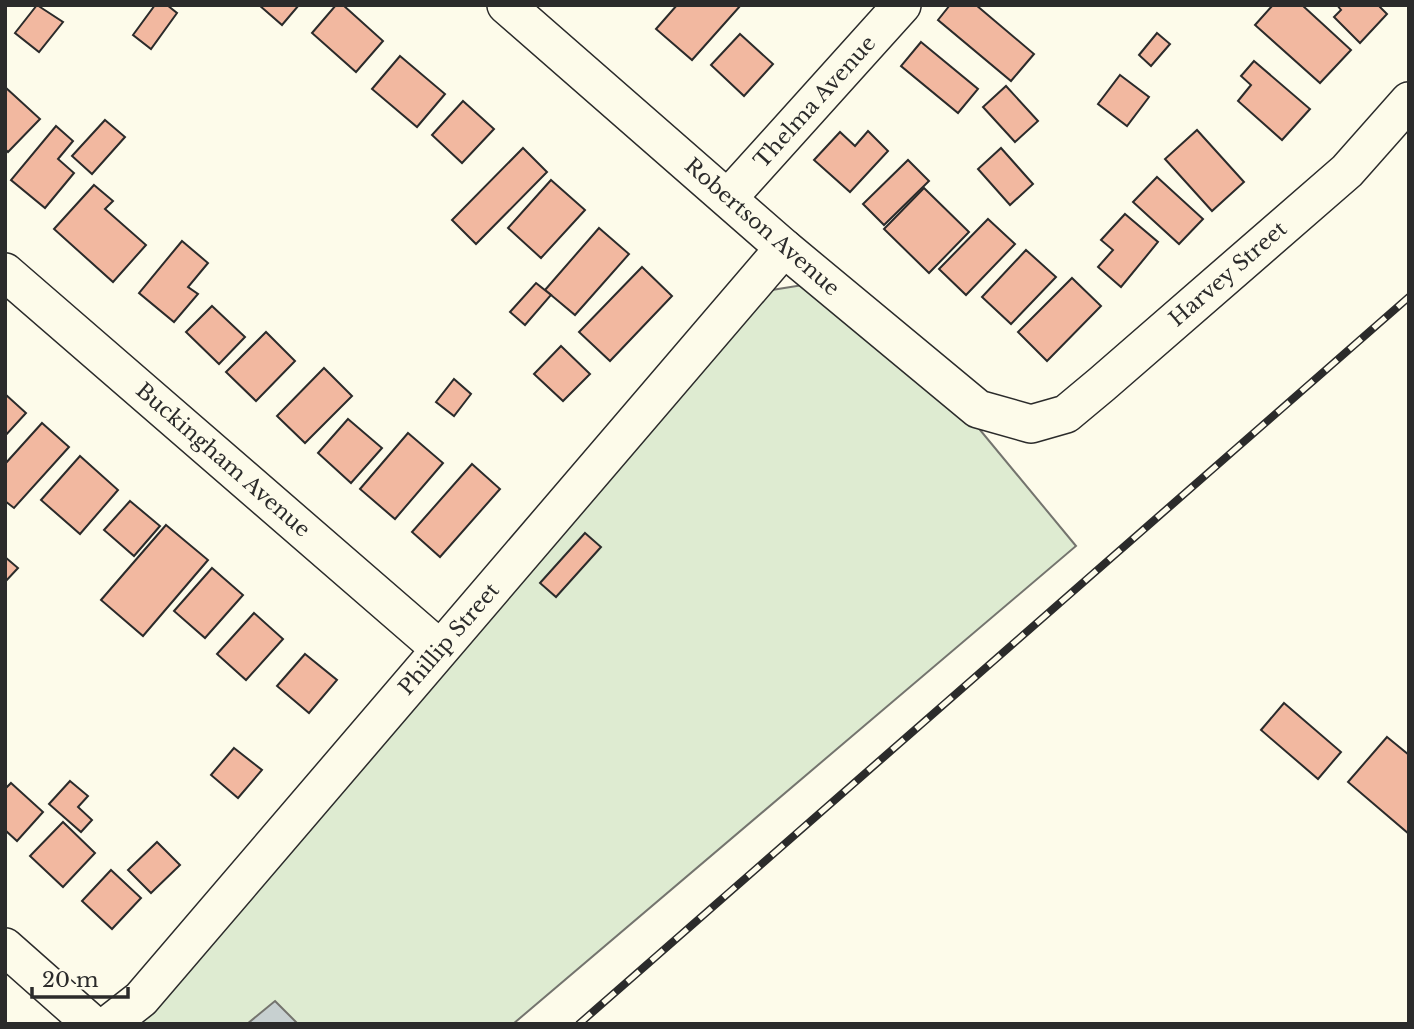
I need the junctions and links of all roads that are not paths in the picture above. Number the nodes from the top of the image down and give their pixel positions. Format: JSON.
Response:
{"nodes":[{"id":1,"x":506,"y":5,"type":"edge"},
{"id":2,"x":902,"y":5,"type":"edge"},
{"id":3,"x":1409,"y":101,"type":"edge"},
{"id":4,"x":728,"y":198,"type":"junction"},
{"id":5,"x":784,"y":248,"type":"junction"},
{"id":6,"x":5,"y":272,"type":"edge"},
{"id":7,"x":1031,"y":424,"type":"joint"},
{"id":8,"x":440,"y":649,"type":"junction"},
{"id":9,"x":5,"y":947,"type":"edge"},
{"id":10,"x":92,"y":1024,"type":"edge"},
{"id":11,"x":109,"y":1024,"type":"edge"}],
"edges":[{"from":1,"to":4,"type":"street","name":"Robertson Avenue"},
{"from":2,"to":4,"type":"street","name":"Thelma Avenue"},
{"from":3,"to":7,"type":"street","name":"Harvey Street"},
{"from":4,"to":5,"type":"street","name":"Robertson Avenue"},
{"from":5,"to":7,"type":"street","name":"Robertson Avenue"},
{"from":5,"to":8,"type":"street","name":"Phillip Street"},
{"from":6,"to":8,"type":"street","name":"Buckingham Avenue"},
{"from":8,"to":11,"type":"street","name":"Phillip Street"},
{"from":9,"to":10,"type":"street"}]}
